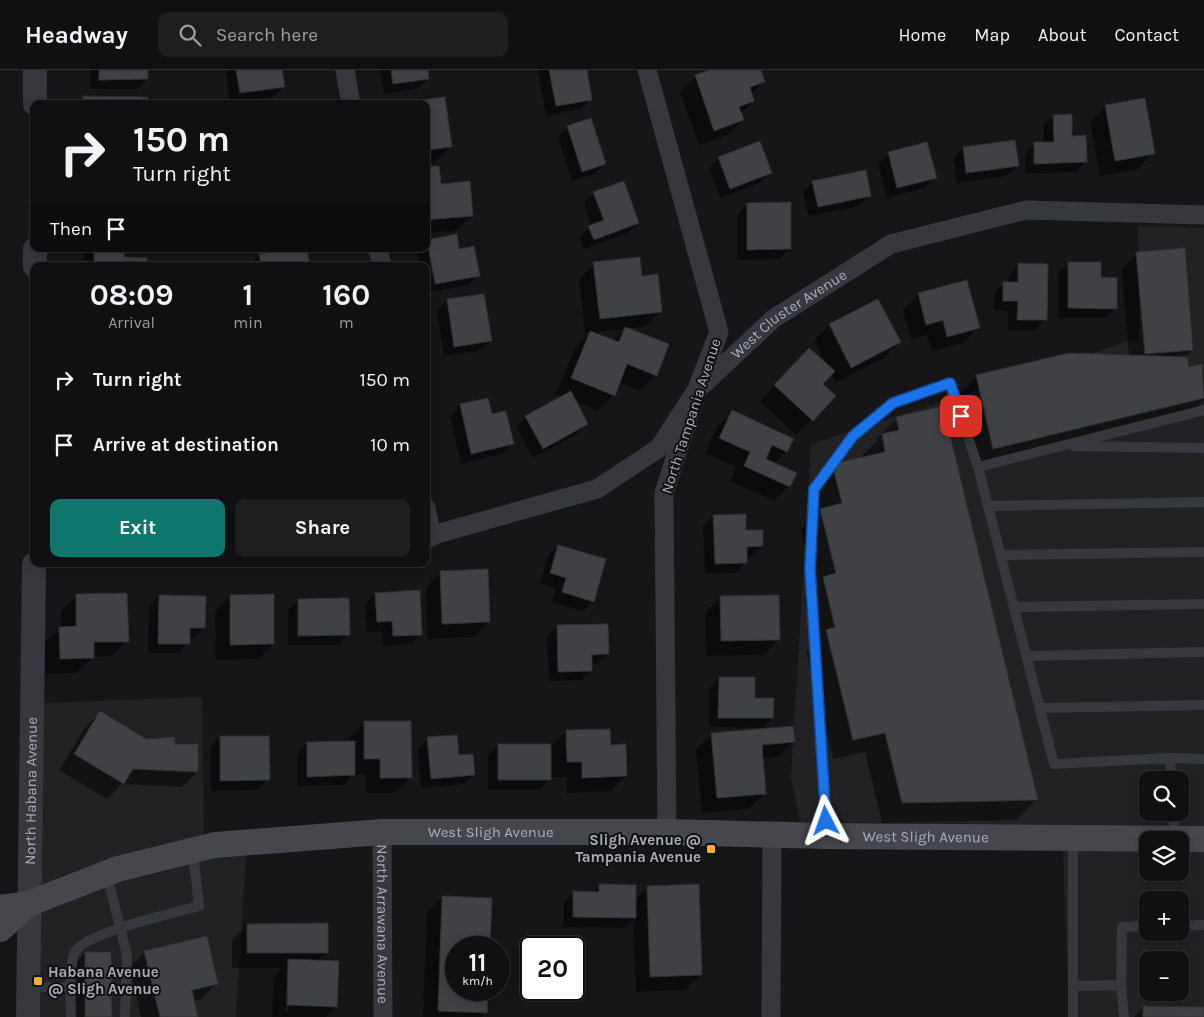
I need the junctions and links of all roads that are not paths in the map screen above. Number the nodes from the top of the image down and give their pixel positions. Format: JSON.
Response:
{"nodes":[{"id":1,"x":35,"y":70,"type":"edge"},
{"id":2,"x":345,"y":70,"type":"edge"},
{"id":3,"x":647,"y":70,"type":"edge"},
{"id":4,"x":35,"y":100,"type":"edge"},
{"id":5,"x":350,"y":100,"type":"edge"},
{"id":6,"x":1204,"y":215,"type":"edge"},
{"id":7,"x":696,"y":391,"type":"junction"},
{"id":8,"x":1204,"y":410,"type":"edge"},
{"id":9,"x":1059,"y":446,"type":"junction"},
{"id":10,"x":1204,"y":448,"type":"edge"},
{"id":11,"x":978,"y":467,"type":"junction"},
{"id":12,"x":1204,"y":502,"type":"edge"},
{"id":13,"x":988,"y":506,"type":"junction"},
{"id":14,"x":430,"y":537,"type":"edge"},
{"id":15,"x":1204,"y":552,"type":"edge"},
{"id":16,"x":1000,"y":555,"type":"junction"},
{"id":17,"x":34,"y":567,"type":"edge"},
{"id":18,"x":1204,"y":604,"type":"edge"},
{"id":19,"x":1014,"y":607,"type":"junction"},
{"id":20,"x":1204,"y":652,"type":"edge"},
{"id":21,"x":1026,"y":656,"type":"junction"},
{"id":22,"x":1204,"y":705,"type":"edge"},
{"id":23,"x":1040,"y":708,"type":"junction"},
{"id":24,"x":1170,"y":758,"type":"junction"},
{"id":25,"x":1204,"y":759,"type":"edge"},
{"id":26,"x":1171,"y":771,"type":"edge"},
{"id":27,"x":382,"y":832,"type":"junction"},
{"id":28,"x":667,"y":832,"type":"junction"},
{"id":29,"x":772,"y":834,"type":"junction"},
{"id":30,"x":827,"y":836,"type":"junction"},
{"id":31,"x":1073,"y":837,"type":"junction"},
{"id":32,"x":1139,"y":838,"type":"edge"},
{"id":33,"x":1189,"y":838,"type":"edge"},
{"id":34,"x":1204,"y":839,"type":"edge"},
{"id":35,"x":193,"y":851,"type":"junction"},
{"id":36,"x":107,"y":874,"type":"junction"},
{"id":37,"x":28,"y":904,"type":"junction"},
{"id":38,"x":0,"y":908,"type":"edge"},
{"id":39,"x":1204,"y":925,"type":"edge"},
{"id":40,"x":1139,"y":926,"type":"edge"},
{"id":41,"x":1189,"y":926,"type":"edge"},
{"id":42,"x":120,"y":927,"type":"junction"},
{"id":43,"x":0,"y":929,"type":"edge"},
{"id":44,"x":1121,"y":985,"type":"junction"},
{"id":45,"x":72,"y":986,"type":"junction"},
{"id":46,"x":1073,"y":986,"type":"junction"},
{"id":47,"x":28,"y":987,"type":"junction"},
{"id":48,"x":28,"y":1017,"type":"edge"},
{"id":49,"x":71,"y":1017,"type":"edge"},
{"id":50,"x":125,"y":1017,"type":"edge"},
{"id":51,"x":383,"y":1017,"type":"edge"},
{"id":52,"x":771,"y":1017,"type":"edge"},
{"id":53,"x":1073,"y":1017,"type":"edge"},
{"id":54,"x":1124,"y":1017,"type":"edge"}],
"edges":[{"from":1,"to":4,"type":"street"},
{"from":2,"to":5,"type":"street"},
{"from":3,"to":7,"type":"street","name":"North Tampania Avenue"},
{"from":6,"to":7,"type":"street","name":"West Cluster Avenue"},
{"from":7,"to":14,"type":"street","name":"West Cluster Avenue"},
{"from":7,"to":28,"type":"street","name":"North Tampania Avenue"},
{"from":8,"to":9,"type":"lane"},
{"from":9,"to":10,"type":"lane"},
{"from":9,"to":11,"type":"lane"},
{"from":11,"to":13,"type":"lane"},
{"from":11,"to":30,"type":"lane"},
{"from":12,"to":13,"type":"lane"},
{"from":13,"to":16,"type":"lane"},
{"from":15,"to":16,"type":"lane"},
{"from":16,"to":19,"type":"lane"},
{"from":17,"to":37,"type":"street","name":"North Habana Avenue"},
{"from":18,"to":19,"type":"lane"},
{"from":19,"to":21,"type":"lane"},
{"from":20,"to":21,"type":"lane"},
{"from":21,"to":23,"type":"lane"},
{"from":22,"to":23,"type":"lane"},
{"from":23,"to":24,"type":"lane"},
{"from":24,"to":25,"type":"lane"},
{"from":24,"to":26,"type":"lane"},
{"from":27,"to":28,"type":"main road","name":"West Sligh Avenue"},
{"from":27,"to":35,"type":"main road","name":"West Sligh Avenue"},
{"from":27,"to":51,"type":"street","name":"North Arrawana Avenue"},
{"from":28,"to":29,"type":"main road","name":"West Sligh Avenue"},
{"from":29,"to":30,"type":"main road","name":"West Sligh Avenue"},
{"from":29,"to":52,"type":"street"},
{"from":30,"to":31,"type":"main road","name":"West Sligh Avenue"},
{"from":31,"to":32,"type":"main road","name":"West Sligh Avenue"},
{"from":31,"to":46,"type":"lane"},
{"from":33,"to":34,"type":"main road","name":"West Sligh Avenue"},
{"from":35,"to":36,"type":"main road","name":"West Sligh Avenue"},
{"from":35,"to":42,"type":"lane"},
{"from":36,"to":37,"type":"main road","name":"West Sligh Avenue"},
{"from":36,"to":42,"type":"lane"},
{"from":37,"to":38,"type":"main road","name":"West Sligh Avenue"},
{"from":37,"to":43,"type":"main road","name":"West Sligh Avenue"},
{"from":37,"to":47,"type":"street","name":"North Habana Avenue"},
{"from":39,"to":41,"type":"lane"},
{"from":40,"to":44,"type":"lane"},
{"from":42,"to":45,"type":"lane"},
{"from":42,"to":50,"type":"lane"},
{"from":44,"to":46,"type":"lane"},
{"from":44,"to":54,"type":"lane"},
{"from":45,"to":47,"type":"lane"},
{"from":45,"to":49,"type":"lane"},
{"from":46,"to":53,"type":"lane"},
{"from":47,"to":48,"type":"street","name":"North Habana Avenue"}]}
